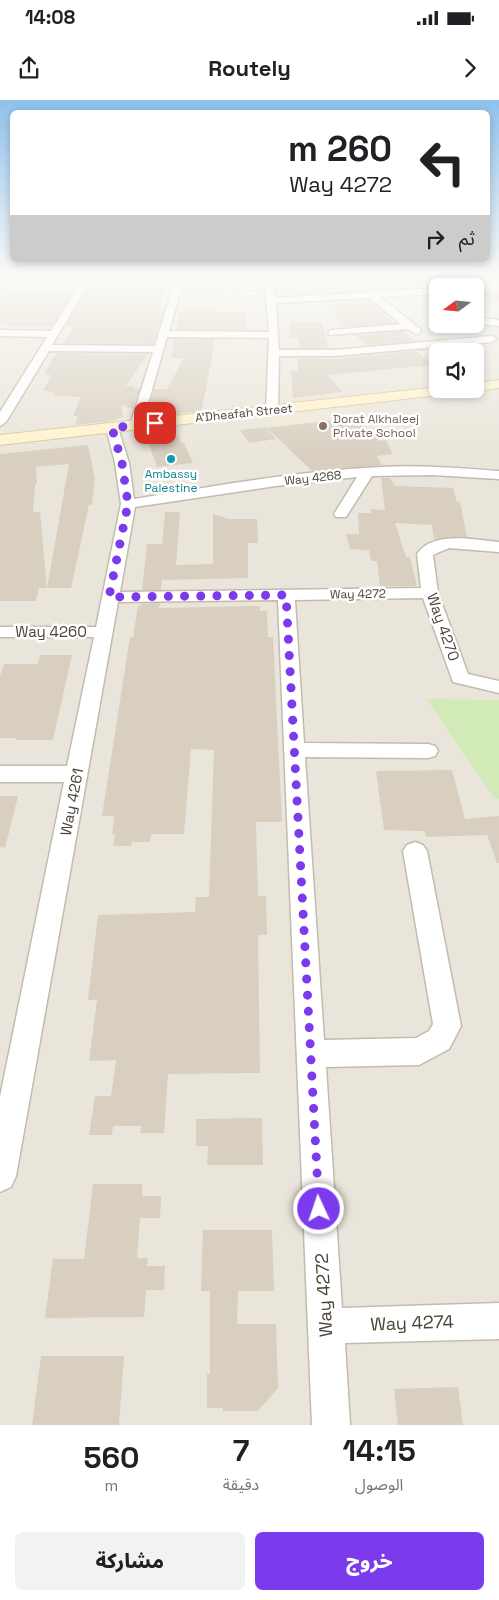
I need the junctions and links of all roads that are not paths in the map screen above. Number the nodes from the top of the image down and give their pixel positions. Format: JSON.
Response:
{"nodes":[{"id":1,"x":52,"y":337,"type":"edge"},
{"id":2,"x":162,"y":337,"type":"edge"},
{"id":3,"x":272,"y":337,"type":"edge"},
{"id":4,"x":496,"y":341,"type":"edge"},
{"id":5,"x":453,"y":343,"type":"edge"},
{"id":6,"x":429,"y":344,"type":"edge"},
{"id":7,"x":45,"y":348,"type":"junction"},
{"id":8,"x":159,"y":349,"type":"junction"},
{"id":9,"x":273,"y":353,"type":"junction"},
{"id":10,"x":499,"y":384,"type":"edge"},
{"id":11,"x":484,"y":386,"type":"edge"},
{"id":12,"x":429,"y":392,"type":"edge"},
{"id":13,"x":272,"y":410,"type":"junction"},
{"id":14,"x":0,"y":422,"type":"edge"},
{"id":15,"x":136,"y":425,"type":"junction"},
{"id":16,"x":112,"y":428,"type":"junction"},
{"id":17,"x":0,"y":440,"type":"edge"},
{"id":18,"x":367,"y":472,"type":"junction"},
{"id":19,"x":499,"y":475,"type":"edge"},
{"id":20,"x":128,"y":504,"type":"junction"},
{"id":21,"x":341,"y":514,"type":"dead end"},
{"id":22,"x":499,"y":546,"type":"edge"},
{"id":23,"x":430,"y":593,"type":"junction"},
{"id":24,"x":286,"y":595,"type":"junction"},
{"id":25,"x":109,"y":597,"type":"junction"},
{"id":26,"x":0,"y":632,"type":"edge"},
{"id":27,"x":102,"y":632,"type":"junction"},
{"id":28,"x":499,"y":687,"type":"edge"},
{"id":29,"x":294,"y":750,"type":"junction"},
{"id":30,"x":428,"y":751,"type":"dead end"},
{"id":31,"x":0,"y":774,"type":"edge"},
{"id":32,"x":77,"y":774,"type":"junction"},
{"id":33,"x":415,"y":852,"type":"dead end"},
{"id":34,"x":311,"y":1054,"type":"junction"},
{"id":35,"x":0,"y":1176,"type":"edge"},
{"id":36,"x":499,"y":1321,"type":"edge"},
{"id":37,"x":325,"y":1326,"type":"junction"},
{"id":38,"x":331,"y":1425,"type":"edge"}],
"edges":[{"from":1,"to":7,"type":"street"},
{"from":2,"to":8,"type":"street"},
{"from":3,"to":9,"type":"street"},
{"from":4,"to":5,"type":"street"},
{"from":6,"to":9,"type":"street"},
{"from":7,"to":8,"type":"street"},
{"from":7,"to":14,"type":"street"},
{"from":8,"to":15,"type":"street"},
{"from":9,"to":13,"type":"street"},
{"from":10,"to":11,"type":"street"},
{"from":12,"to":13,"type":"street","name":"A'Dheafah Street"},
{"from":13,"to":15,"type":"street","name":"A'Dheafah Street"},
{"from":15,"to":16,"type":"street","name":"A'Dheafah Street"},
{"from":16,"to":17,"type":"street","name":"A'Dheafah Street"},
{"from":16,"to":20,"type":"street","name":"Way 4261"},
{"from":18,"to":19,"type":"street","name":"Way 4268"},
{"from":18,"to":20,"type":"street","name":"Way 4268"},
{"from":18,"to":21,"type":"street"},
{"from":20,"to":25,"type":"street","name":"Way 4261"},
{"from":22,"to":23,"type":"street","name":"Way 4270"},
{"from":23,"to":24,"type":"street","name":"Way 4272"},
{"from":23,"to":28,"type":"street","name":"Way 4270"},
{"from":24,"to":25,"type":"street","name":"Way 4272"},
{"from":24,"to":29,"type":"street","name":"Way 4272"},
{"from":25,"to":27,"type":"street","name":"Way 4261"},
{"from":26,"to":27,"type":"street","name":"Way 4260"},
{"from":27,"to":32,"type":"street","name":"Way 4261"},
{"from":29,"to":30,"type":"street"},
{"from":29,"to":34,"type":"street","name":"Way 4272"},
{"from":31,"to":32,"type":"street"},
{"from":32,"to":35,"type":"street","name":"Way 4261"},
{"from":33,"to":34,"type":"street"},
{"from":34,"to":37,"type":"street","name":"Way 4272"},
{"from":36,"to":37,"type":"street","name":"Way 4274"},
{"from":37,"to":38,"type":"street","name":"Way 4272"}]}
